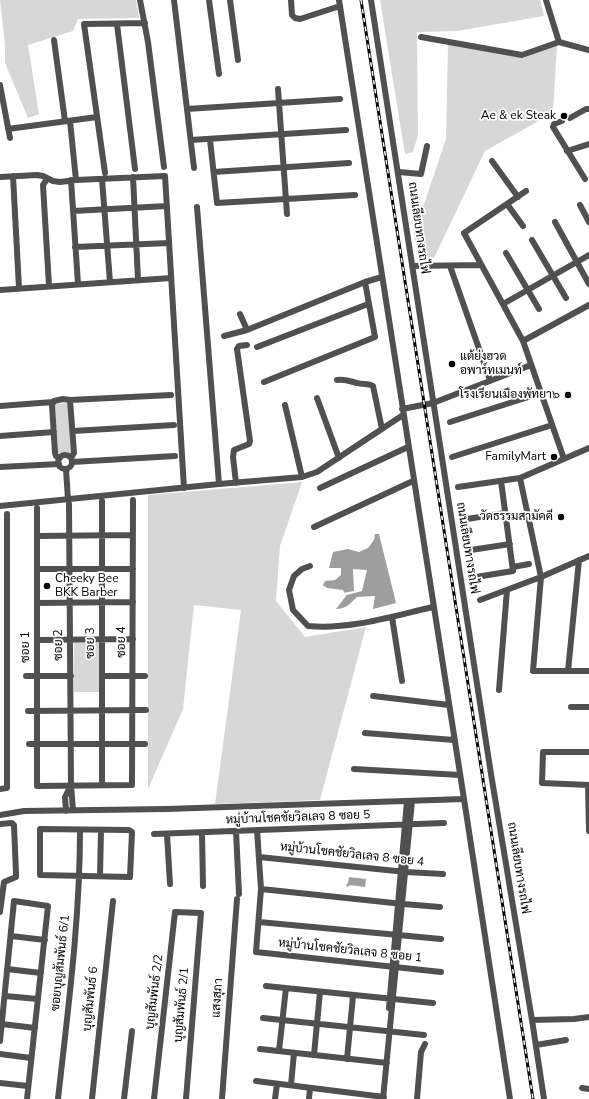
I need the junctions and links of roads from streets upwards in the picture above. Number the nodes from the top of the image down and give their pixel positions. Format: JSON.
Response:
{"nodes":[{"id":1,"x":140,"y":0,"type":"edge"},
{"id":2,"x":174,"y":0,"type":"edge"},
{"id":3,"x":209,"y":0,"type":"edge"},
{"id":4,"x":230,"y":0,"type":"edge"},
{"id":5,"x":291,"y":0,"type":"edge"},
{"id":6,"x":371,"y":0,"type":"edge"},
{"id":7,"x":546,"y":0,"type":"edge"},
{"id":8,"x":339,"y":3,"type":"edge"},
{"id":9,"x":145,"y":23,"type":"junction"},
{"id":10,"x":117,"y":24,"type":"junction"},
{"id":11,"x":421,"y":37,"type":"dead end"},
{"id":12,"x":54,"y":40,"type":"dead end"},
{"id":13,"x":559,"y":42,"type":"junction"},
{"id":14,"x":589,"y":50,"type":"edge"},
{"id":15,"x":238,"y":60,"type":"dead end"},
{"id":16,"x":219,"y":74,"type":"dead end"},
{"id":17,"x":0,"y":85,"type":"edge"},
{"id":18,"x":278,"y":89,"type":"dead end"},
{"id":19,"x":340,"y":99,"type":"dead end"},
{"id":20,"x":279,"y":103,"type":"junction"},
{"id":21,"x":187,"y":109,"type":"junction"},
{"id":22,"x":589,"y":109,"type":"edge"},
{"id":23,"x":97,"y":117,"type":"junction"},
{"id":24,"x":570,"y":118,"type":"dead end"},
{"id":25,"x":3,"y":119,"type":"edge"},
{"id":26,"x":67,"y":121,"type":"junction"},
{"id":27,"x":562,"y":121,"type":"dead end"},
{"id":28,"x":8,"y":129,"type":"junction"},
{"id":29,"x":346,"y":130,"type":"dead end"},
{"id":30,"x":281,"y":134,"type":"junction"},
{"id":31,"x":10,"y":138,"type":"dead end"},
{"id":32,"x":191,"y":140,"type":"junction"},
{"id":33,"x":210,"y":140,"type":"junction"},
{"id":34,"x":589,"y":144,"type":"edge"},
{"id":35,"x":428,"y":146,"type":"dead end"},
{"id":36,"x":568,"y":151,"type":"junction"},
{"id":37,"x":492,"y":161,"type":"dead end"},
{"id":38,"x":349,"y":162,"type":"dead end"},
{"id":39,"x":164,"y":167,"type":"dead end"},
{"id":40,"x":284,"y":167,"type":"junction"},
{"id":41,"x":194,"y":168,"type":"dead end"},
{"id":42,"x":135,"y":169,"type":"dead end"},
{"id":43,"x":214,"y":172,"type":"junction"},
{"id":44,"x":398,"y":172,"type":"junction"},
{"id":45,"x":13,"y":176,"type":"junction"},
{"id":46,"x":104,"y":176,"type":"junction"},
{"id":47,"x":0,"y":177,"type":"edge"},
{"id":48,"x":133,"y":177,"type":"junction"},
{"id":49,"x":48,"y":179,"type":"junction"},
{"id":50,"x":584,"y":179,"type":"dead end"},
{"id":51,"x":74,"y":180,"type":"junction"},
{"id":52,"x":526,"y":191,"type":"dead end"},
{"id":53,"x":355,"y":195,"type":"dead end"},
{"id":54,"x":518,"y":197,"type":"junction"},
{"id":55,"x":286,"y":199,"type":"junction"},
{"id":56,"x":506,"y":204,"type":"junction"},
{"id":57,"x":580,"y":205,"type":"dead end"},
{"id":58,"x":167,"y":206,"type":"junction"},
{"id":59,"x":197,"y":207,"type":"dead end"},
{"id":60,"x":134,"y":208,"type":"junction"},
{"id":61,"x":104,"y":210,"type":"junction"},
{"id":62,"x":73,"y":211,"type":"junction"},
{"id":63,"x":287,"y":214,"type":"dead end"},
{"id":64,"x":555,"y":222,"type":"dead end"},
{"id":65,"x":589,"y":222,"type":"edge"},
{"id":66,"x":523,"y":226,"type":"dead end"},
{"id":67,"x":532,"y":240,"type":"dead end"},
{"id":68,"x":169,"y":242,"type":"junction"},
{"id":69,"x":136,"y":244,"type":"junction"},
{"id":70,"x":107,"y":246,"type":"junction"},
{"id":71,"x":75,"y":247,"type":"junction"},
{"id":72,"x":506,"y":253,"type":"dead end"},
{"id":73,"x":589,"y":255,"type":"edge"},
{"id":74,"x":576,"y":262,"type":"junction"},
{"id":75,"x":481,"y":265,"type":"junction"},
{"id":76,"x":412,"y":266,"type":"junction"},
{"id":77,"x":450,"y":266,"type":"junction"},
{"id":78,"x":552,"y":276,"type":"junction"},
{"id":79,"x":382,"y":277,"type":"junction"},
{"id":80,"x":171,"y":278,"type":"junction"},
{"id":81,"x":138,"y":280,"type":"junction"},
{"id":82,"x":110,"y":282,"type":"junction"},
{"id":83,"x":365,"y":282,"type":"junction"},
{"id":84,"x":78,"y":284,"type":"junction"},
{"id":85,"x":589,"y":284,"type":"edge"},
{"id":86,"x":49,"y":286,"type":"junction"},
{"id":87,"x":19,"y":288,"type":"junction"},
{"id":88,"x":0,"y":290,"type":"edge"},
{"id":89,"x":528,"y":290,"type":"junction"},
{"id":90,"x":566,"y":298,"type":"dead end"},
{"id":91,"x":368,"y":304,"type":"junction"},
{"id":92,"x":503,"y":304,"type":"junction"},
{"id":93,"x":589,"y":305,"type":"edge"},
{"id":94,"x":539,"y":309,"type":"dead end"},
{"id":95,"x":240,"y":314,"type":"dead end"},
{"id":96,"x":247,"y":330,"type":"junction"},
{"id":97,"x":224,"y":336,"type":"dead end"},
{"id":98,"x":523,"y":341,"type":"junction"},
{"id":99,"x":247,"y":345,"type":"dead end"},
{"id":100,"x":257,"y":347,"type":"dead end"},
{"id":101,"x":531,"y":365,"type":"junction"},
{"id":102,"x":337,"y":380,"type":"dead end"},
{"id":103,"x":490,"y":380,"type":"junction"},
{"id":104,"x":264,"y":382,"type":"dead end"},
{"id":105,"x":541,"y":393,"type":"junction"},
{"id":106,"x":171,"y":395,"type":"dead end"},
{"id":107,"x":317,"y":398,"type":"dead end"},
{"id":108,"x":70,"y":400,"type":"junction"},
{"id":109,"x":53,"y":402,"type":"junction"},
{"id":110,"x":433,"y":403,"type":"junction"},
{"id":111,"x":285,"y":405,"type":"dead end"},
{"id":112,"x":0,"y":406,"type":"edge"},
{"id":113,"x":403,"y":412,"type":"junction"},
{"id":114,"x":450,"y":422,"type":"dead end"},
{"id":115,"x":174,"y":425,"type":"dead end"},
{"id":116,"x":552,"y":425,"type":"junction"},
{"id":117,"x":382,"y":429,"type":"junction"},
{"id":118,"x":73,"y":431,"type":"junction"},
{"id":119,"x":54,"y":432,"type":"junction"},
{"id":120,"x":0,"y":436,"type":"edge"},
{"id":121,"x":408,"y":447,"type":"junction"},
{"id":122,"x":589,"y":448,"type":"edge"},
{"id":123,"x":175,"y":456,"type":"dead end"},
{"id":124,"x":452,"y":457,"type":"dead end"},
{"id":125,"x":338,"y":458,"type":"junction"},
{"id":126,"x":564,"y":459,"type":"junction"},
{"id":127,"x":72,"y":460,"type":"junction"},
{"id":128,"x":59,"y":461,"type":"junction"},
{"id":129,"x":0,"y":467,"type":"edge"},
{"id":130,"x":66,"y":469,"type":"junction"},
{"id":131,"x":302,"y":477,"type":"junction"},
{"id":132,"x":520,"y":478,"type":"junction"},
{"id":133,"x":414,"y":481,"type":"junction"},
{"id":134,"x":501,"y":481,"type":"junction"},
{"id":135,"x":236,"y":482,"type":"junction"},
{"id":136,"x":219,"y":484,"type":"junction"},
{"id":137,"x":458,"y":487,"type":"dead end"},
{"id":138,"x":184,"y":488,"type":"junction"},
{"id":139,"x":320,"y":488,"type":"dead end"},
{"id":140,"x":133,"y":500,"type":"dead end"},
{"id":141,"x":102,"y":501,"type":"dead end"},
{"id":142,"x":69,"y":502,"type":"junction"},
{"id":143,"x":0,"y":506,"type":"edge"},
{"id":144,"x":37,"y":508,"type":"dead end"},
{"id":145,"x":505,"y":513,"type":"junction"},
{"id":146,"x":8,"y":514,"type":"dead end"},
{"id":147,"x":467,"y":519,"type":"dead end"},
{"id":148,"x":314,"y":527,"type":"dead end"},
{"id":149,"x":133,"y":535,"type":"junction"},
{"id":150,"x":37,"y":536,"type":"junction"},
{"id":151,"x":70,"y":536,"type":"junction"},
{"id":152,"x":102,"y":536,"type":"junction"},
{"id":153,"x":510,"y":544,"type":"junction"},
{"id":154,"x":471,"y":550,"type":"dead end"},
{"id":155,"x":589,"y":556,"type":"edge"},
{"id":156,"x":580,"y":560,"type":"junction"},
{"id":157,"x":529,"y":564,"type":"dead end"},
{"id":158,"x":310,"y":566,"type":"dead end"},
{"id":159,"x":513,"y":567,"type":"junction"},
{"id":160,"x":37,"y":569,"type":"junction"},
{"id":161,"x":70,"y":569,"type":"junction"},
{"id":162,"x":102,"y":569,"type":"junction"},
{"id":163,"x":133,"y":569,"type":"junction"},
{"id":164,"x":476,"y":577,"type":"dead end"},
{"id":165,"x":541,"y":577,"type":"junction"},
{"id":166,"x":507,"y":590,"type":"junction"},
{"id":167,"x":480,"y":600,"type":"dead end"},
{"id":168,"x":133,"y":602,"type":"junction"},
{"id":169,"x":37,"y":603,"type":"junction"},
{"id":170,"x":70,"y":603,"type":"junction"},
{"id":171,"x":102,"y":603,"type":"junction"},
{"id":172,"x":433,"y":607,"type":"junction"},
{"id":173,"x":392,"y":617,"type":"junction"},
{"id":174,"x":133,"y":639,"type":"junction"},
{"id":175,"x":37,"y":640,"type":"junction"},
{"id":176,"x":70,"y":640,"type":"junction"},
{"id":177,"x":102,"y":640,"type":"junction"},
{"id":178,"x":0,"y":642,"type":"edge"},
{"id":179,"x":7,"y":642,"type":"junction"},
{"id":180,"x":568,"y":671,"type":"junction"},
{"id":181,"x":589,"y":671,"type":"edge"},
{"id":182,"x":26,"y":676,"type":"dead end"},
{"id":183,"x":37,"y":676,"type":"junction"},
{"id":184,"x":71,"y":676,"type":"junction"},
{"id":185,"x":102,"y":676,"type":"junction"},
{"id":186,"x":145,"y":676,"type":"dead end"},
{"id":187,"x":133,"y":677,"type":"junction"},
{"id":188,"x":402,"y":681,"type":"dead end"},
{"id":189,"x":499,"y":690,"type":"dead end"},
{"id":190,"x":373,"y":696,"type":"dead end"},
{"id":191,"x":449,"y":705,"type":"junction"},
{"id":192,"x":571,"y":707,"type":"dead end"},
{"id":193,"x":589,"y":707,"type":"edge"},
{"id":194,"x":133,"y":710,"type":"junction"},
{"id":195,"x":146,"y":710,"type":"dead end"},
{"id":196,"x":28,"y":711,"type":"dead end"},
{"id":197,"x":37,"y":711,"type":"junction"},
{"id":198,"x":71,"y":711,"type":"junction"},
{"id":199,"x":102,"y":711,"type":"junction"},
{"id":200,"x":365,"y":733,"type":"dead end"},
{"id":201,"x":454,"y":740,"type":"junction"},
{"id":202,"x":29,"y":744,"type":"dead end"},
{"id":203,"x":37,"y":744,"type":"junction"},
{"id":204,"x":71,"y":744,"type":"junction"},
{"id":205,"x":102,"y":744,"type":"junction"},
{"id":206,"x":133,"y":744,"type":"junction"},
{"id":207,"x":145,"y":744,"type":"dead end"},
{"id":208,"x":589,"y":752,"type":"edge"},
{"id":209,"x":354,"y":769,"type":"dead end"},
{"id":210,"x":460,"y":775,"type":"junction"},
{"id":211,"x":102,"y":785,"type":"junction"},
{"id":212,"x":588,"y":785,"type":"edge"},
{"id":213,"x":71,"y":786,"type":"junction"},
{"id":214,"x":3,"y":789,"type":"edge"},
{"id":215,"x":464,"y":799,"type":"junction"},
{"id":216,"x":410,"y":801,"type":"junction"},
{"id":217,"x":74,"y":810,"type":"junction"},
{"id":218,"x":66,"y":811,"type":"junction"},
{"id":219,"x":0,"y":815,"type":"edge"},
{"id":220,"x":444,"y":823,"type":"dead end"},
{"id":221,"x":0,"y":824,"type":"edge"},
{"id":222,"x":408,"y":824,"type":"junction"},
{"id":223,"x":80,"y":830,"type":"junction"},
{"id":224,"x":101,"y":830,"type":"junction"},
{"id":225,"x":258,"y":830,"type":"junction"},
{"id":226,"x":236,"y":831,"type":"junction"},
{"id":227,"x":589,"y":831,"type":"edge"},
{"id":228,"x":202,"y":832,"type":"junction"},
{"id":229,"x":154,"y":834,"type":"dead end"},
{"id":230,"x":167,"y":834,"type":"junction"},
{"id":231,"x":259,"y":857,"type":"junction"},
{"id":232,"x":403,"y":872,"type":"junction"},
{"id":233,"x":444,"y":874,"type":"dead end"},
{"id":234,"x":80,"y":876,"type":"junction"},
{"id":235,"x":100,"y":876,"type":"junction"},
{"id":236,"x":170,"y":884,"type":"dead end"},
{"id":237,"x":203,"y":886,"type":"dead end"},
{"id":238,"x":260,"y":889,"type":"junction"},
{"id":239,"x":1,"y":893,"type":"edge"},
{"id":240,"x":112,"y":901,"type":"dead end"},
{"id":241,"x":400,"y":904,"type":"junction"},
{"id":242,"x":440,"y":907,"type":"dead end"},
{"id":243,"x":0,"y":912,"type":"edge"},
{"id":244,"x":200,"y":913,"type":"joint"},
{"id":245,"x":259,"y":922,"type":"junction"},
{"id":246,"x":11,"y":936,"type":"junction"},
{"id":247,"x":398,"y":936,"type":"junction"},
{"id":248,"x":441,"y":939,"type":"dead end"},
{"id":249,"x":44,"y":940,"type":"junction"},
{"id":250,"x":395,"y":968,"type":"junction"},
{"id":251,"x":7,"y":969,"type":"junction"},
{"id":252,"x":441,"y":972,"type":"dead end"},
{"id":253,"x":41,"y":973,"type":"junction"},
{"id":254,"x":266,"y":986,"type":"dead end"},
{"id":255,"x":286,"y":988,"type":"junction"},
{"id":256,"x":320,"y":992,"type":"junction"},
{"id":257,"x":4,"y":996,"type":"junction"},
{"id":258,"x":353,"y":996,"type":"junction"},
{"id":259,"x":38,"y":1000,"type":"junction"},
{"id":260,"x":392,"y":1000,"type":"junction"},
{"id":261,"x":433,"y":1003,"type":"dead end"},
{"id":262,"x":589,"y":1017,"type":"edge"},
{"id":263,"x":263,"y":1018,"type":"dead end"},
{"id":264,"x":282,"y":1020,"type":"junction"},
{"id":265,"x":532,"y":1020,"type":"junction"},
{"id":266,"x":2,"y":1024,"type":"junction"},
{"id":267,"x":316,"y":1024,"type":"junction"},
{"id":268,"x":350,"y":1027,"type":"junction"},
{"id":269,"x":35,"y":1028,"type":"junction"},
{"id":270,"x":132,"y":1031,"type":"dead end"},
{"id":271,"x":388,"y":1031,"type":"junction"},
{"id":272,"x":424,"y":1035,"type":"dead end"},
{"id":273,"x":566,"y":1040,"type":"dead end"},
{"id":274,"x":0,"y":1041,"type":"edge"},
{"id":275,"x":425,"y":1044,"type":"dead end"},
{"id":276,"x":536,"y":1045,"type":"junction"},
{"id":277,"x":260,"y":1049,"type":"dead end"},
{"id":278,"x":279,"y":1051,"type":"junction"},
{"id":279,"x":294,"y":1053,"type":"junction"},
{"id":280,"x":0,"y":1054,"type":"edge"},
{"id":281,"x":314,"y":1055,"type":"junction"},
{"id":282,"x":31,"y":1058,"type":"junction"},
{"id":283,"x":347,"y":1059,"type":"junction"},
{"id":284,"x":385,"y":1063,"type":"junction"},
{"id":285,"x":256,"y":1081,"type":"dead end"},
{"id":286,"x":0,"y":1083,"type":"edge"},
{"id":287,"x":277,"y":1084,"type":"junction"},
{"id":288,"x":291,"y":1085,"type":"junction"},
{"id":289,"x":28,"y":1086,"type":"junction"},
{"id":290,"x":310,"y":1088,"type":"junction"},
{"id":291,"x":582,"y":1088,"type":"dead end"},
{"id":292,"x":589,"y":1089,"type":"edge"},
{"id":293,"x":344,"y":1092,"type":"junction"},
{"id":294,"x":382,"y":1098,"type":"edge"},
{"id":295,"x":27,"y":1099,"type":"edge"},
{"id":296,"x":58,"y":1099,"type":"edge"},
{"id":297,"x":92,"y":1099,"type":"edge"},
{"id":298,"x":124,"y":1099,"type":"edge"},
{"id":299,"x":154,"y":1099,"type":"edge"},
{"id":300,"x":186,"y":1099,"type":"edge"},
{"id":301,"x":222,"y":1099,"type":"edge"},
{"id":302,"x":275,"y":1099,"type":"edge"},
{"id":303,"x":309,"y":1099,"type":"edge"},
{"id":304,"x":343,"y":1099,"type":"edge"},
{"id":305,"x":417,"y":1099,"type":"edge"},
{"id":306,"x":510,"y":1099,"type":"edge"},
{"id":307,"x":544,"y":1099,"type":"edge"}],
"edges":[{"from":1,"to":9,"type":"street"},
{"from":2,"to":21,"type":"street"},
{"from":3,"to":16,"type":"street"},
{"from":4,"to":15,"type":"street"},
{"from":5,"to":8,"type":"street"},
{"from":6,"to":44,"type":"street","name":"ถนนเลียบทางรถไฟ"},
{"from":7,"to":13,"type":"street"},
{"from":8,"to":79,"type":"street"},
{"from":9,"to":10,"type":"street"},
{"from":9,"to":39,"type":"street"},
{"from":10,"to":23,"type":"street"},
{"from":10,"to":42,"type":"street"},
{"from":11,"to":13,"type":"street"},
{"from":12,"to":26,"type":"street"},
{"from":13,"to":14,"type":"street"},
{"from":17,"to":25,"type":"street"},
{"from":18,"to":20,"type":"street"},
{"from":19,"to":20,"type":"street"},
{"from":20,"to":21,"type":"street"},
{"from":20,"to":30,"type":"street"},
{"from":21,"to":32,"type":"street"},
{"from":22,"to":24,"type":"street"},
{"from":23,"to":26,"type":"street"},
{"from":23,"to":46,"type":"street"},
{"from":25,"to":28,"type":"street"},
{"from":26,"to":28,"type":"street"},
{"from":26,"to":51,"type":"street"},
{"from":27,"to":36,"type":"street"},
{"from":28,"to":31,"type":"street"},
{"from":29,"to":30,"type":"street"},
{"from":30,"to":33,"type":"street"},
{"from":30,"to":40,"type":"street"},
{"from":32,"to":33,"type":"street"},
{"from":32,"to":41,"type":"street"},
{"from":33,"to":43,"type":"street"},
{"from":34,"to":36,"type":"street"},
{"from":35,"to":44,"type":"street"},
{"from":36,"to":50,"type":"street"},
{"from":37,"to":54,"type":"street"},
{"from":38,"to":40,"type":"street"},
{"from":40,"to":43,"type":"street"},
{"from":40,"to":55,"type":"street"},
{"from":43,"to":55,"type":"street"},
{"from":44,"to":76,"type":"street","name":"ถนนเลียบทางรถไฟ"},
{"from":45,"to":47,"type":"street"},
{"from":45,"to":49,"type":"street"},
{"from":45,"to":87,"type":"street"},
{"from":46,"to":48,"type":"street"},
{"from":46,"to":51,"type":"street"},
{"from":46,"to":61,"type":"street"},
{"from":48,"to":58,"type":"street"},
{"from":48,"to":60,"type":"street"},
{"from":49,"to":51,"type":"street"},
{"from":49,"to":86,"type":"street"},
{"from":51,"to":62,"type":"street"},
{"from":52,"to":54,"type":"street"},
{"from":53,"to":55,"type":"street"},
{"from":54,"to":56,"type":"street"},
{"from":55,"to":63,"type":"street"},
{"from":56,"to":66,"type":"street"},
{"from":56,"to":75,"type":"street"},
{"from":57,"to":65,"type":"street"},
{"from":58,"to":60,"type":"street"},
{"from":58,"to":68,"type":"street"},
{"from":59,"to":136,"type":"street"},
{"from":60,"to":61,"type":"street"},
{"from":60,"to":69,"type":"street"},
{"from":61,"to":62,"type":"street"},
{"from":61,"to":70,"type":"street"},
{"from":62,"to":71,"type":"street"},
{"from":64,"to":74,"type":"street"},
{"from":67,"to":78,"type":"street"},
{"from":68,"to":69,"type":"street"},
{"from":68,"to":80,"type":"street"},
{"from":69,"to":70,"type":"street"},
{"from":69,"to":81,"type":"street"},
{"from":70,"to":71,"type":"street"},
{"from":70,"to":82,"type":"street"},
{"from":71,"to":84,"type":"street"},
{"from":72,"to":89,"type":"street"},
{"from":73,"to":74,"type":"street"},
{"from":74,"to":78,"type":"street"},
{"from":74,"to":85,"type":"street"},
{"from":75,"to":77,"type":"street"},
{"from":75,"to":92,"type":"street"},
{"from":76,"to":77,"type":"street"},
{"from":76,"to":110,"type":"street","name":"ถนนเลียบทางรถไฟ"},
{"from":77,"to":103,"type":"street"},
{"from":78,"to":89,"type":"street"},
{"from":78,"to":90,"type":"street"},
{"from":79,"to":83,"type":"street"},
{"from":79,"to":113,"type":"street"},
{"from":80,"to":81,"type":"street"},
{"from":80,"to":138,"type":"street"},
{"from":81,"to":82,"type":"street"},
{"from":82,"to":84,"type":"street"},
{"from":83,"to":91,"type":"street"},
{"from":83,"to":96,"type":"street"},
{"from":84,"to":86,"type":"street"},
{"from":86,"to":87,"type":"street"},
{"from":87,"to":88,"type":"street"},
{"from":89,"to":92,"type":"street"},
{"from":89,"to":94,"type":"street"},
{"from":91,"to":100,"type":"street"},
{"from":91,"to":104,"type":"street"},
{"from":92,"to":98,"type":"street"},
{"from":93,"to":98,"type":"street"},
{"from":95,"to":96,"type":"street"},
{"from":96,"to":97,"type":"street"},
{"from":98,"to":101,"type":"street"},
{"from":99,"to":135,"type":"street"},
{"from":101,"to":103,"type":"street"},
{"from":101,"to":105,"type":"street"},
{"from":102,"to":117,"type":"street"},
{"from":103,"to":110,"type":"street"},
{"from":105,"to":114,"type":"street"},
{"from":105,"to":116,"type":"street"},
{"from":106,"to":108,"type":"street"},
{"from":107,"to":125,"type":"street"},
{"from":108,"to":109,"type":"street"},
{"from":108,"to":118,"type":"street"},
{"from":109,"to":112,"type":"street"},
{"from":109,"to":119,"type":"street"},
{"from":110,"to":113,"type":"street"},
{"from":110,"to":265,"type":"street","name":"ถนนเลียบทางรถไฟ"},
{"from":111,"to":131,"type":"street"},
{"from":113,"to":117,"type":"street"},
{"from":113,"to":121,"type":"street"},
{"from":115,"to":118,"type":"street"},
{"from":116,"to":124,"type":"street"},
{"from":116,"to":126,"type":"street"},
{"from":117,"to":125,"type":"street"},
{"from":118,"to":127,"type":"street"},
{"from":119,"to":120,"type":"street"},
{"from":119,"to":128,"type":"street"},
{"from":121,"to":133,"type":"street"},
{"from":121,"to":139,"type":"street"},
{"from":122,"to":126,"type":"street"},
{"from":123,"to":127,"type":"street"},
{"from":125,"to":131,"type":"street"},
{"from":126,"to":132,"type":"street"},
{"from":127,"to":128,"type":"street"},
{"from":127,"to":130,"type":"street"},
{"from":128,"to":129,"type":"street"},
{"from":128,"to":130,"type":"street"},
{"from":130,"to":142,"type":"street","name":"ซอย 2"},
{"from":131,"to":135,"type":"street"},
{"from":132,"to":134,"type":"street"},
{"from":132,"to":165,"type":"street"},
{"from":133,"to":148,"type":"street"},
{"from":133,"to":172,"type":"street"},
{"from":134,"to":137,"type":"street"},
{"from":134,"to":145,"type":"street"},
{"from":135,"to":136,"type":"street"},
{"from":136,"to":138,"type":"street"},
{"from":138,"to":142,"type":"street"},
{"from":140,"to":149,"type":"street","name":"ซอย 4"},
{"from":141,"to":152,"type":"street","name":"ซอย 3"},
{"from":142,"to":143,"type":"street"},
{"from":142,"to":151,"type":"street","name":"ซอย 2"},
{"from":144,"to":150,"type":"street","name":"ซอย 1"},
{"from":145,"to":147,"type":"street"},
{"from":145,"to":153,"type":"street"},
{"from":146,"to":179,"type":"street","name":"ซอย 1"},
{"from":149,"to":152,"type":"street"},
{"from":149,"to":163,"type":"street","name":"ซอย 4"},
{"from":150,"to":151,"type":"street"},
{"from":150,"to":160,"type":"street","name":"ซอย 1"},
{"from":151,"to":152,"type":"street"},
{"from":151,"to":161,"type":"street","name":"ซอย 2"},
{"from":152,"to":162,"type":"street","name":"ซอย 3"},
{"from":153,"to":154,"type":"street"},
{"from":153,"to":159,"type":"street"},
{"from":155,"to":156,"type":"street"},
{"from":156,"to":165,"type":"street"},
{"from":156,"to":180,"type":"street"},
{"from":157,"to":159,"type":"street"},
{"from":158,"to":173,"type":"street"},
{"from":159,"to":164,"type":"street"},
{"from":160,"to":161,"type":"street"},
{"from":160,"to":169,"type":"street","name":"ซอย 1"},
{"from":161,"to":162,"type":"street"},
{"from":161,"to":170,"type":"street","name":"ซอย 2"},
{"from":162,"to":163,"type":"street"},
{"from":162,"to":171,"type":"street","name":"ซอย 3"},
{"from":163,"to":168,"type":"street","name":"ซอย 4"},
{"from":165,"to":166,"type":"street"},
{"from":165,"to":180,"type":"street"},
{"from":166,"to":167,"type":"street"},
{"from":166,"to":189,"type":"street"},
{"from":168,"to":171,"type":"street"},
{"from":168,"to":174,"type":"street","name":"ซอย 4"},
{"from":169,"to":170,"type":"street"},
{"from":169,"to":175,"type":"street","name":"ซอย 1"},
{"from":170,"to":171,"type":"street"},
{"from":170,"to":176,"type":"street","name":"ซอย 2"},
{"from":171,"to":177,"type":"street","name":"ซอย 3"},
{"from":172,"to":173,"type":"street"},
{"from":172,"to":191,"type":"street"},
{"from":173,"to":188,"type":"street"},
{"from":174,"to":177,"type":"street"},
{"from":174,"to":187,"type":"street","name":"ซอย 4"},
{"from":175,"to":176,"type":"street"},
{"from":175,"to":183,"type":"street","name":"ซอย 1"},
{"from":176,"to":177,"type":"street"},
{"from":176,"to":184,"type":"street","name":"ซอย 2"},
{"from":177,"to":185,"type":"street","name":"ซอย 3"},
{"from":178,"to":179,"type":"street"},
{"from":179,"to":214,"type":"street","name":"ซอย 1"},
{"from":180,"to":181,"type":"street"},
{"from":182,"to":183,"type":"street"},
{"from":183,"to":184,"type":"street"},
{"from":183,"to":197,"type":"street","name":"ซอย 1"},
{"from":184,"to":198,"type":"street","name":"ซอย 2"},
{"from":185,"to":187,"type":"street"},
{"from":185,"to":199,"type":"street","name":"ซอย 3"},
{"from":186,"to":187,"type":"street"},
{"from":187,"to":194,"type":"street","name":"ซอย 4"},
{"from":190,"to":191,"type":"street"},
{"from":191,"to":201,"type":"street"},
{"from":192,"to":193,"type":"street"},
{"from":194,"to":195,"type":"street"},
{"from":194,"to":199,"type":"street"},
{"from":194,"to":206,"type":"street","name":"ซอย 4"},
{"from":196,"to":197,"type":"street"},
{"from":197,"to":198,"type":"street"},
{"from":197,"to":203,"type":"street","name":"ซอย 1"},
{"from":198,"to":199,"type":"street"},
{"from":198,"to":204,"type":"street","name":"ซอย 2"},
{"from":199,"to":205,"type":"street","name":"ซอย 3"},
{"from":200,"to":201,"type":"street"},
{"from":201,"to":210,"type":"street"},
{"from":202,"to":203,"type":"street"},
{"from":203,"to":204,"type":"street"},
{"from":203,"to":213,"type":"street","name":"ซอย 1"},
{"from":204,"to":205,"type":"street"},
{"from":204,"to":213,"type":"street","name":"ซอย 2"},
{"from":205,"to":206,"type":"street"},
{"from":205,"to":211,"type":"street","name":"ซอย 3"},
{"from":206,"to":207,"type":"street"},
{"from":206,"to":211,"type":"street","name":"ซอย 4"},
{"from":208,"to":212,"type":"street"},
{"from":209,"to":210,"type":"street"},
{"from":210,"to":215,"type":"street"},
{"from":211,"to":213,"type":"street"},
{"from":212,"to":227,"type":"street"},
{"from":213,"to":217,"type":"street"},
{"from":213,"to":218,"type":"street"},
{"from":215,"to":216,"type":"street"},
{"from":215,"to":306,"type":"street"},
{"from":216,"to":217,"type":"street"},
{"from":216,"to":222,"type":"street"},
{"from":217,"to":218,"type":"street"},
{"from":218,"to":219,"type":"street"},
{"from":220,"to":222,"type":"street","name":"หมู่บ้านโชคชัยวิลเลจ 8 ซอย 5"},
{"from":221,"to":239,"type":"street"},
{"from":222,"to":225,"type":"street","name":"หมู่บ้านโชคชัยวิลเลจ 8 ซอย 5"},
{"from":222,"to":232,"type":"street"},
{"from":223,"to":224,"type":"street"},
{"from":223,"to":234,"type":"street","name":"ซอยบุญสัมพันธ์ 6/1"},
{"from":223,"to":234,"type":"street"},
{"from":224,"to":235,"type":"street"},
{"from":224,"to":235,"type":"street"},
{"from":225,"to":226,"type":"street","name":"หมู่บ้านโชคชัยวิลเลจ 8 ซอย 5"},
{"from":225,"to":231,"type":"street"},
{"from":226,"to":228,"type":"street","name":"หมู่บ้านโชคชัยวิลเลจ 8 ซอย 5"},
{"from":226,"to":301,"type":"street","name":"แสงสุภา"},
{"from":228,"to":230,"type":"street","name":"หมู่บ้านโชคชัยวิลเลจ 8 ซอย 5"},
{"from":228,"to":237,"type":"street"},
{"from":229,"to":230,"type":"street","name":"หมู่บ้านโชคชัยวิลเลจ 8 ซอย 5"},
{"from":230,"to":236,"type":"street"},
{"from":231,"to":232,"type":"street","name":"หมู่บ้านโชคชัยวิลเลจ 8 ซอย 4"},
{"from":231,"to":238,"type":"street"},
{"from":232,"to":233,"type":"street","name":"หมู่บ้านโชคชัยวิลเลจ 8 ซอย 4"},
{"from":232,"to":241,"type":"street"},
{"from":234,"to":235,"type":"street"},
{"from":234,"to":296,"type":"street","name":"ซอยบุญสัมพันธ์ 6/1"},
{"from":238,"to":241,"type":"street"},
{"from":238,"to":245,"type":"street"},
{"from":239,"to":243,"type":"street"},
{"from":240,"to":297,"type":"street","name":"บุญสัมพันธ์ 6"},
{"from":241,"to":242,"type":"street"},
{"from":241,"to":247,"type":"street"},
{"from":244,"to":299,"type":"street","name":"บุญสัมพันธ์ 2/2"},
{"from":244,"to":300,"type":"street","name":"บุญสัมพันธ์ 2/1"},
{"from":245,"to":247,"type":"street"},
{"from":245,"to":250,"type":"street","name":"หมู่บ้านโชคชัยวิลเลจ 8 ซอย 1"},
{"from":246,"to":249,"type":"street"},
{"from":246,"to":249,"type":"street"},
{"from":246,"to":251,"type":"street"},
{"from":247,"to":248,"type":"street"},
{"from":247,"to":250,"type":"street"},
{"from":249,"to":253,"type":"street"},
{"from":250,"to":252,"type":"street","name":"หมู่บ้านโชคชัยวิลเลจ 8 ซอย 1"},
{"from":250,"to":260,"type":"street"},
{"from":251,"to":253,"type":"street"},
{"from":251,"to":257,"type":"street"},
{"from":253,"to":259,"type":"street"},
{"from":254,"to":255,"type":"street"},
{"from":255,"to":256,"type":"street"},
{"from":255,"to":264,"type":"street"},
{"from":256,"to":258,"type":"street"},
{"from":256,"to":267,"type":"street"},
{"from":257,"to":259,"type":"street"},
{"from":257,"to":266,"type":"street"},
{"from":258,"to":260,"type":"street"},
{"from":258,"to":268,"type":"street"},
{"from":259,"to":269,"type":"street"},
{"from":260,"to":261,"type":"street"},
{"from":260,"to":271,"type":"street"},
{"from":262,"to":265,"type":"street"},
{"from":263,"to":264,"type":"street"},
{"from":264,"to":267,"type":"street"},
{"from":264,"to":278,"type":"street"},
{"from":265,"to":276,"type":"street","name":"ถนนเลียบทางรถไฟ"},
{"from":266,"to":269,"type":"street"},
{"from":266,"to":274,"type":"street"},
{"from":267,"to":268,"type":"street"},
{"from":267,"to":281,"type":"street"},
{"from":268,"to":271,"type":"street"},
{"from":268,"to":283,"type":"street"},
{"from":269,"to":282,"type":"street"},
{"from":270,"to":298,"type":"street"},
{"from":271,"to":272,"type":"street"},
{"from":271,"to":284,"type":"street"},
{"from":273,"to":276,"type":"street"},
{"from":275,"to":305,"type":"street"},
{"from":276,"to":307,"type":"street","name":"ถนนเลียบทางรถไฟ"},
{"from":277,"to":278,"type":"street"},
{"from":278,"to":279,"type":"street"},
{"from":279,"to":281,"type":"street"},
{"from":279,"to":288,"type":"street"},
{"from":280,"to":282,"type":"street"},
{"from":281,"to":283,"type":"street"},
{"from":282,"to":289,"type":"street"},
{"from":283,"to":284,"type":"street"},
{"from":284,"to":294,"type":"street"},
{"from":285,"to":287,"type":"street"},
{"from":286,"to":289,"type":"street"},
{"from":287,"to":288,"type":"street"},
{"from":287,"to":302,"type":"street"},
{"from":288,"to":290,"type":"street"},
{"from":289,"to":295,"type":"street"},
{"from":290,"to":293,"type":"street"},
{"from":290,"to":303,"type":"street"},
{"from":291,"to":292,"type":"street"},
{"from":293,"to":294,"type":"street"},
{"from":293,"to":304,"type":"street"}]}
